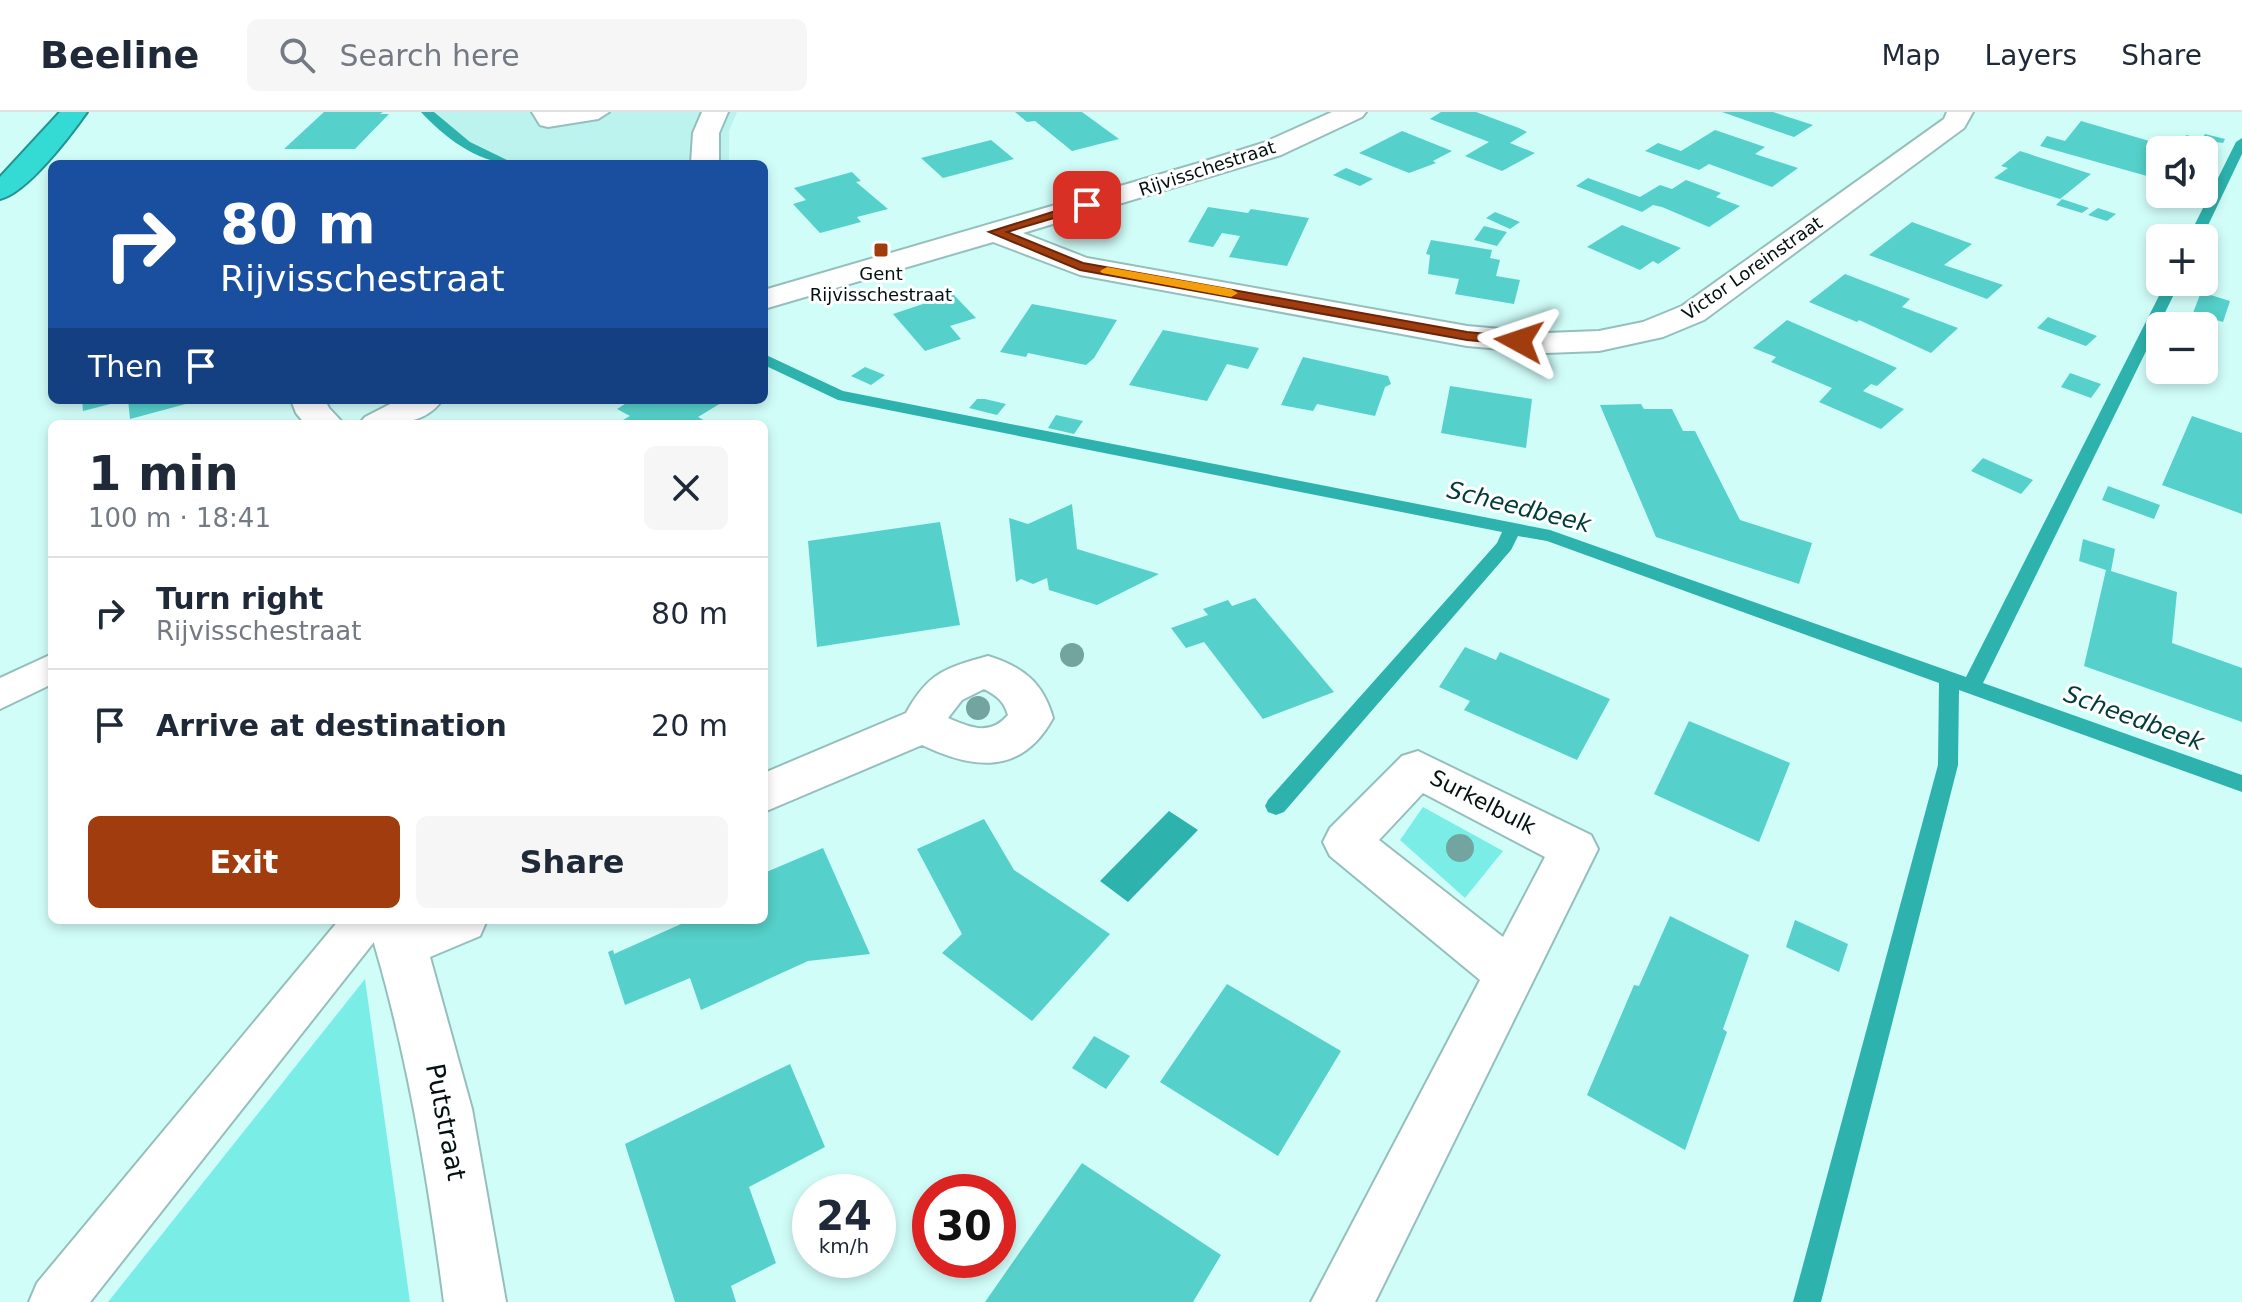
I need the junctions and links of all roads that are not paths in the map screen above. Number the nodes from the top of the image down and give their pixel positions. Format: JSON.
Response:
{"nodes":[{"id":1,"x":56,"y":112,"type":"edge"},
{"id":2,"x":74,"y":112,"type":"edge"},
{"id":3,"x":543,"y":112,"type":"edge"},
{"id":4,"x":598,"y":112,"type":"edge"},
{"id":5,"x":715,"y":112,"type":"edge"},
{"id":6,"x":1353,"y":112,"type":"edge"},
{"id":7,"x":1960,"y":112,"type":"edge"},
{"id":8,"x":11,"y":143,"type":"dead end"},
{"id":9,"x":705,"y":160,"type":"edge"},
{"id":10,"x":0,"y":191,"type":"edge"},
{"id":11,"x":995,"y":232,"type":"junction"},
{"id":12,"x":770,"y":292,"type":"edge"},
{"id":13,"x":310,"y":404,"type":"edge"},
{"id":14,"x":417,"y":404,"type":"edge"},
{"id":15,"x":321,"y":420,"type":"edge"},
{"id":16,"x":385,"y":420,"type":"edge"},
{"id":17,"x":48,"y":670,"type":"edge"},
{"id":18,"x":0,"y":695,"type":"edge"},
{"id":19,"x":923,"y":725,"type":"dead end"},
{"id":20,"x":768,"y":791,"type":"edge"},
{"id":21,"x":428,"y":924,"type":"edge"},
{"id":22,"x":386,"y":929,"type":"edge"},
{"id":23,"x":1512,"y":975,"type":"junction"},
{"id":24,"x":56,"y":1302,"type":"edge"},
{"id":25,"x":475,"y":1302,"type":"edge"},
{"id":26,"x":1342,"y":1302,"type":"edge"}],
"edges":[{"from":1,"to":8,"type":"highway"},
{"from":2,"to":10,"type":"highway"},
{"from":3,"to":4,"type":"lane"},
{"from":5,"to":9,"type":"street"},
{"from":6,"to":11,"type":"street","name":"Rijvisschestraat"},
{"from":7,"to":11,"type":"street","name":"Victor Loreinstraat"},
{"from":11,"to":12,"type":"street","name":"Rijvisschestraat"},
{"from":13,"to":15,"type":"street"},
{"from":14,"to":16,"type":"street"},
{"from":17,"to":18,"type":"lane"},
{"from":19,"to":20,"type":"street"},
{"from":21,"to":22,"type":"street"},
{"from":22,"to":24,"type":"lane"},
{"from":22,"to":25,"type":"street","name":"Putstraat"},
{"from":23,"to":23,"type":"street","name":"Surkelbulk"},
{"from":23,"to":26,"type":"street","name":"Surkelbulk"}]}
